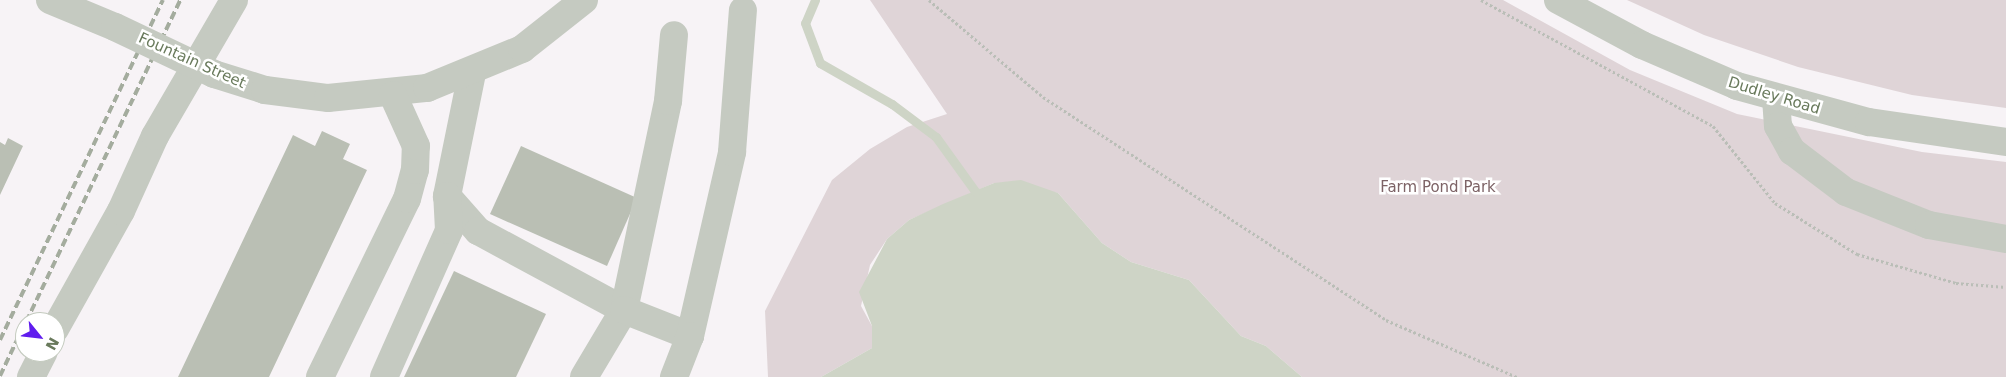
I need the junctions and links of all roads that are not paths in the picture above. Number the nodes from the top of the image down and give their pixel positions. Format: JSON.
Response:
{"nodes":[{"id":1,"x":50,"y":0,"type":"edge"},
{"id":2,"x":234,"y":0,"type":"edge"},
{"id":3,"x":584,"y":0,"type":"edge"},
{"id":4,"x":1558,"y":0,"type":"edge"},
{"id":5,"x":743,"y":10,"type":"dead end"},
{"id":6,"x":674,"y":35,"type":"dead end"},
{"id":7,"x":472,"y":73,"type":"junction"},
{"id":8,"x":393,"y":95,"type":"junction"},
{"id":9,"x":1776,"y":98,"type":"junction"},
{"id":10,"x":2006,"y":142,"type":"edge"},
{"id":11,"x":447,"y":196,"type":"junction"},
{"id":12,"x":2006,"y":240,"type":"edge"},
{"id":13,"x":624,"y":310,"type":"junction"},
{"id":14,"x":65,"y":312,"type":"edge"},
{"id":15,"x":690,"y":336,"type":"junction"},
{"id":16,"x":39,"y":362,"type":"edge"},
{"id":17,"x":32,"y":377,"type":"edge"},
{"id":18,"x":320,"y":377,"type":"edge"},
{"id":19,"x":384,"y":377,"type":"edge"},
{"id":20,"x":584,"y":377,"type":"edge"},
{"id":21,"x":674,"y":377,"type":"edge"}],
"edges":[{"from":1,"to":8,"type":"street","name":"Fountain Street","bridge":true},
{"from":2,"to":14,"type":"street"},
{"from":3,"to":7,"type":"street","name":"Fountain Street"},
{"from":4,"to":9,"type":"street","name":"Dudley Road"},
{"from":5,"to":15,"type":"street"},
{"from":6,"to":13,"type":"street"},
{"from":7,"to":8,"type":"street","name":"Fountain Street"},
{"from":7,"to":11,"type":"street"},
{"from":8,"to":18,"type":"street"},
{"from":9,"to":10,"type":"street","name":"Dudley Road"},
{"from":9,"to":12,"type":"street"},
{"from":11,"to":13,"type":"street"},
{"from":11,"to":19,"type":"street"},
{"from":13,"to":15,"type":"street"},
{"from":13,"to":20,"type":"street"},
{"from":15,"to":21,"type":"street"},
{"from":16,"to":17,"type":"street"}]}
